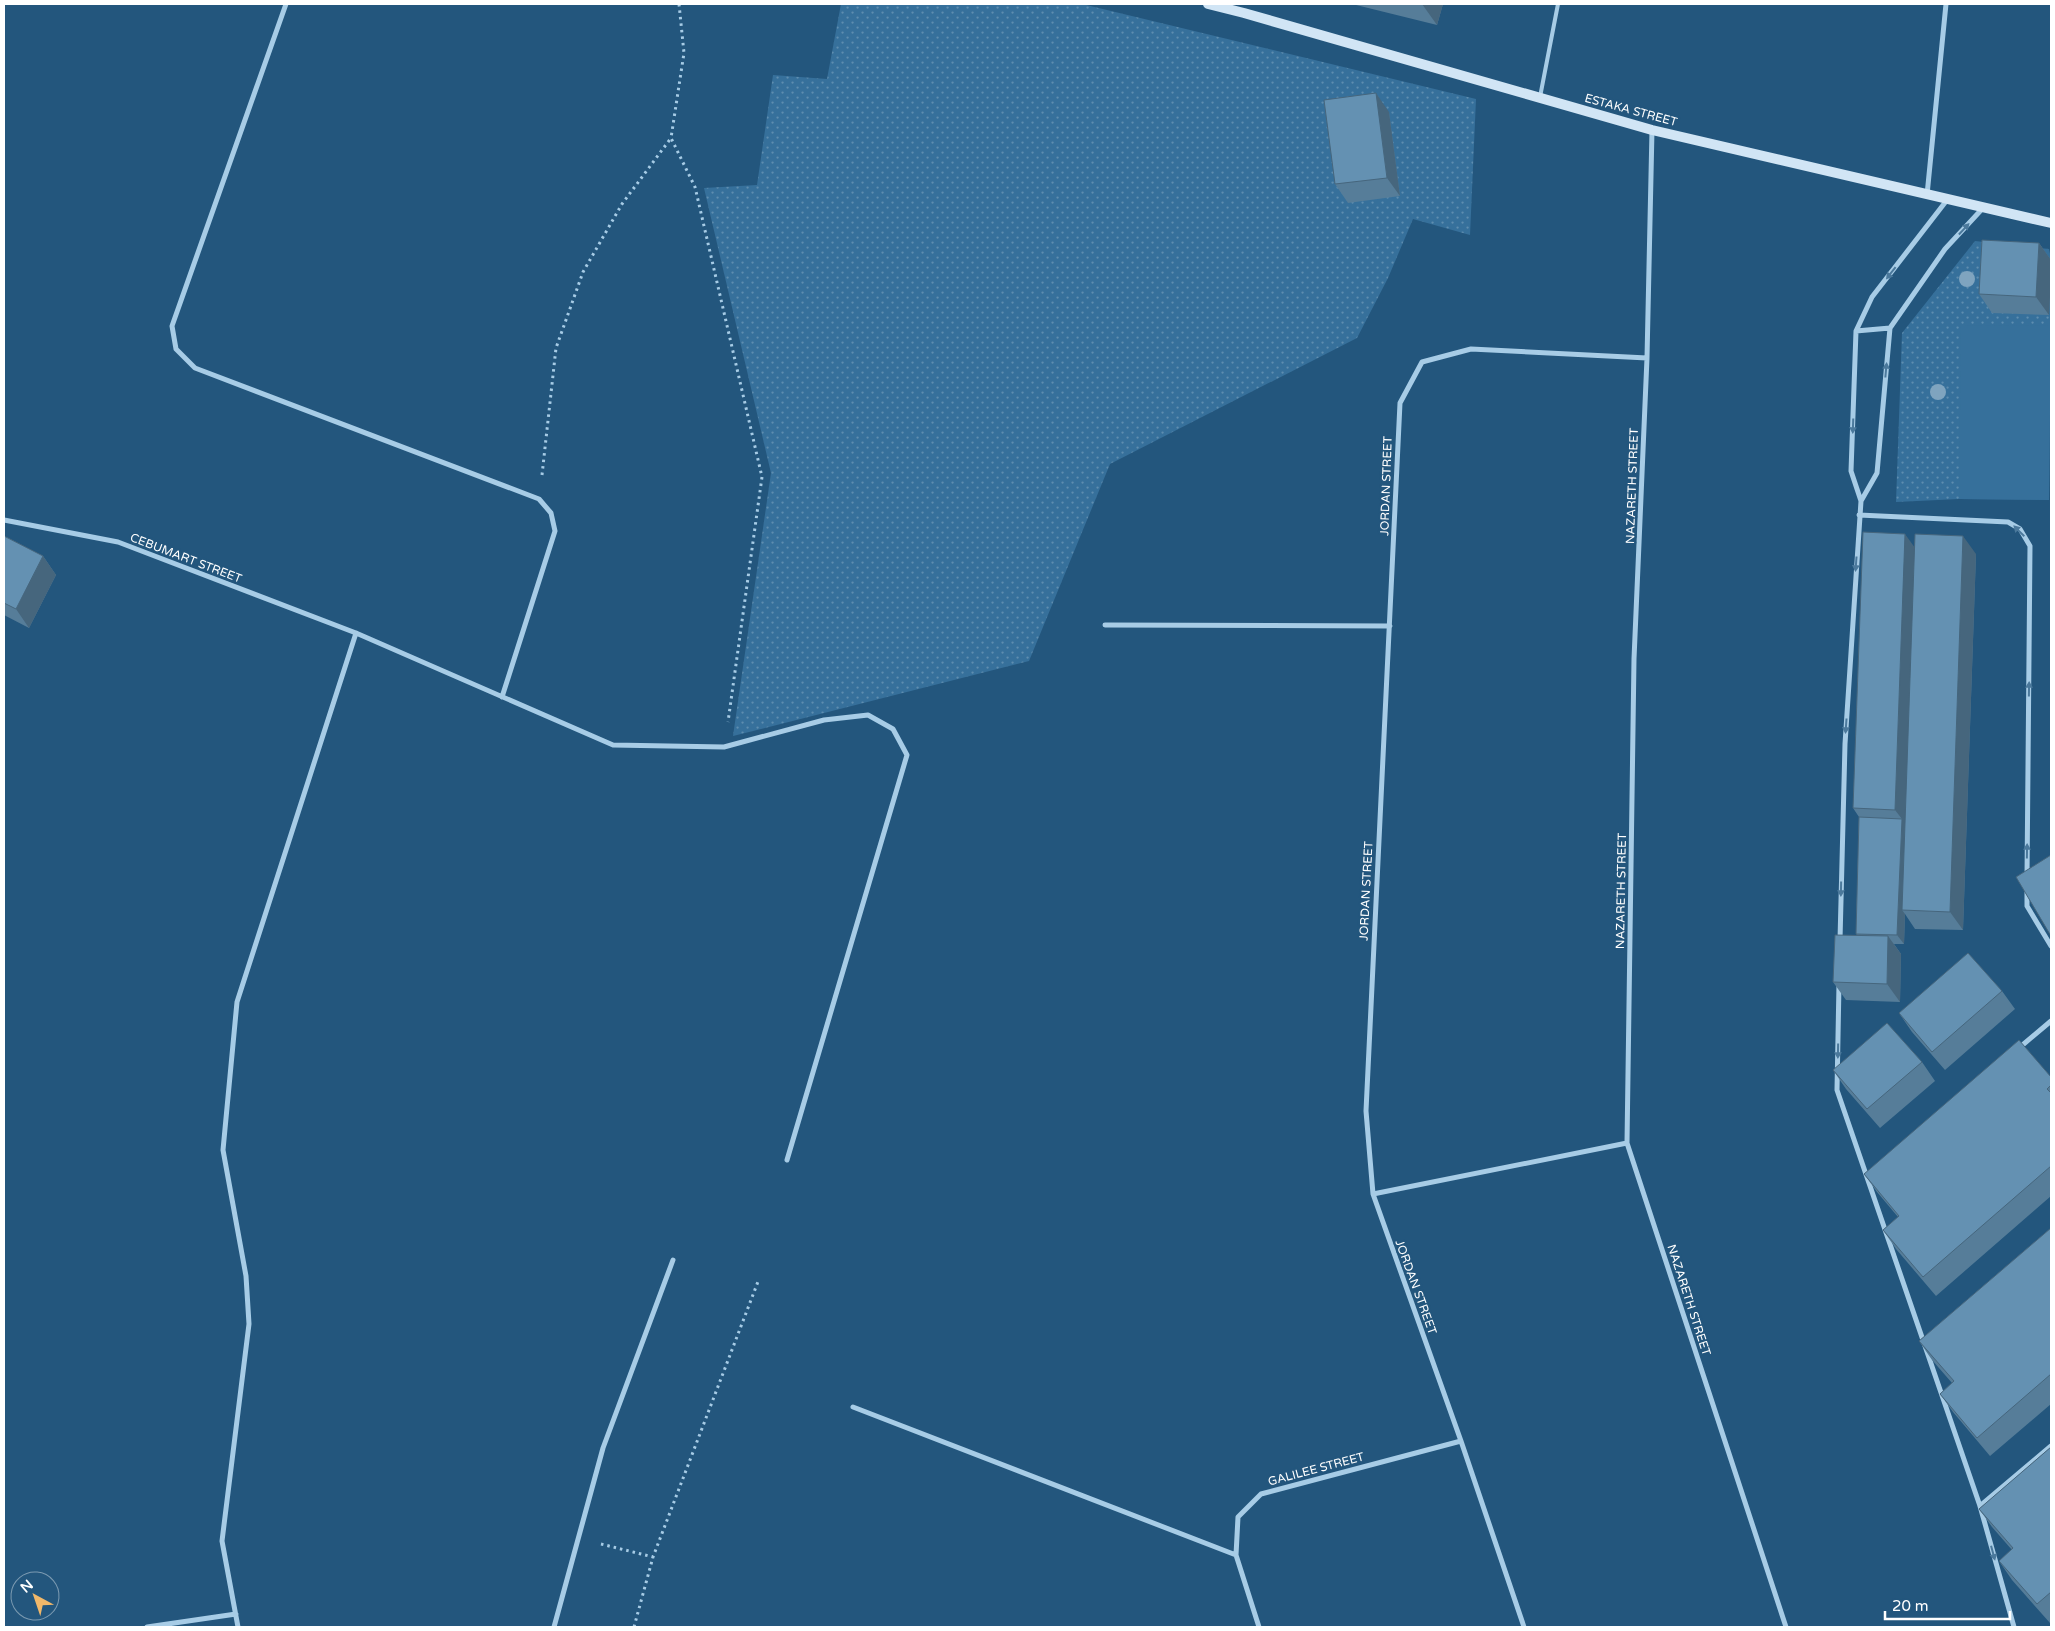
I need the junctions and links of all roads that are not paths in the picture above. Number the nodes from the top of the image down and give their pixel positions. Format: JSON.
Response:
{"nodes":[{"id":1,"x":286,"y":4,"type":"edge"},
{"id":2,"x":1208,"y":4,"type":"edge"},
{"id":3,"x":1558,"y":4,"type":"edge"},
{"id":4,"x":1946,"y":4,"type":"edge"},
{"id":5,"x":1540,"y":98,"type":"junction"},
{"id":6,"x":1652,"y":130,"type":"junction"},
{"id":7,"x":1927,"y":195,"type":"junction"},
{"id":8,"x":1948,"y":200,"type":"junction"},
{"id":9,"x":1983,"y":208,"type":"junction"},
{"id":10,"x":2051,"y":223,"type":"edge"},
{"id":11,"x":1890,"y":328,"type":"junction"},
{"id":12,"x":1856,"y":331,"type":"junction"},
{"id":13,"x":1647,"y":358,"type":"junction"},
{"id":14,"x":1861,"y":501,"type":"junction"},
{"id":15,"x":1859,"y":515,"type":"junction"},
{"id":16,"x":4,"y":520,"type":"edge"},
{"id":17,"x":1105,"y":625,"type":"dead end"},
{"id":18,"x":1390,"y":626,"type":"junction"},
{"id":19,"x":356,"y":633,"type":"junction"},
{"id":20,"x":502,"y":697,"type":"junction"},
{"id":21,"x":1840,"y":942,"type":"edge"},
{"id":22,"x":2051,"y":946,"type":"edge"},
{"id":23,"x":1839,"y":981,"type":"edge"},
{"id":24,"x":2051,"y":1021,"type":"edge"},
{"id":25,"x":2015,"y":1053,"type":"edge"},
{"id":26,"x":1627,"y":1143,"type":"junction"},
{"id":27,"x":787,"y":1160,"type":"dead end"},
{"id":28,"x":1875,"y":1174,"type":"edge"},
{"id":29,"x":1868,"y":1180,"type":"junction"},
{"id":30,"x":1373,"y":1194,"type":"junction"},
{"id":31,"x":673,"y":1260,"type":"dead end"},
{"id":32,"x":1931,"y":1335,"type":"edge"},
{"id":33,"x":1924,"y":1342,"type":"junction"},
{"id":34,"x":853,"y":1407,"type":"dead end"},
{"id":35,"x":1461,"y":1442,"type":"junction"},
{"id":36,"x":2051,"y":1446,"type":"edge"},
{"id":37,"x":1980,"y":1506,"type":"junction"},
{"id":38,"x":1236,"y":1555,"type":"junction"},
{"id":39,"x":236,"y":1614,"type":"junction"},
{"id":40,"x":147,"y":1627,"type":"edge"},
{"id":41,"x":238,"y":1627,"type":"edge"},
{"id":42,"x":554,"y":1627,"type":"edge"},
{"id":43,"x":1259,"y":1627,"type":"edge"},
{"id":44,"x":1524,"y":1627,"type":"edge"},
{"id":45,"x":1786,"y":1627,"type":"edge"},
{"id":46,"x":2014,"y":1627,"type":"edge"}],
"edges":[{"from":1,"to":20,"type":"street"},
{"from":2,"to":5,"type":"street","name":"ESTAKA STREET"},
{"from":3,"to":5,"type":"lane"},
{"from":4,"to":7,"type":"street"},
{"from":5,"to":6,"type":"street","name":"ESTAKA STREET"},
{"from":6,"to":7,"type":"street","name":"ESTAKA STREET"},
{"from":6,"to":13,"type":"street","name":"NAZARETH STREET"},
{"from":7,"to":8,"type":"street","name":"ESTAKA STREET"},
{"from":8,"to":9,"type":"street","name":"ESTAKA STREET"},
{"from":8,"to":12,"type":"street","one_way":true},
{"from":9,"to":10,"type":"street","name":"ESTAKA STREET"},
{"from":11,"to":9,"type":"street","one_way":true},
{"from":11,"to":12,"type":"street"},
{"from":14,"to":11,"type":"street","one_way":true},
{"from":12,"to":14,"type":"street","one_way":true},
{"from":13,"to":18,"type":"street","name":"JORDAN STREET"},
{"from":13,"to":26,"type":"street","name":"NAZARETH STREET"},
{"from":14,"to":15,"type":"street"},
{"from":15,"to":21,"type":"street","one_way":true},
{"from":22,"to":15,"type":"street","one_way":true},
{"from":16,"to":19,"type":"street","name":"CEBUMART STREET"},
{"from":17,"to":18,"type":"street"},
{"from":18,"to":30,"type":"street","name":"JORDAN STREET"},
{"from":19,"to":20,"type":"street","name":"CEBUMART STREET"},
{"from":19,"to":39,"type":"street"},
{"from":20,"to":27,"type":"street","name":"CEBUMART STREET"},
{"from":23,"to":29,"type":"street","one_way":true},
{"from":24,"to":25,"type":"street"},
{"from":26,"to":30,"type":"street"},
{"from":26,"to":45,"type":"street","name":"NAZARETH STREET"},
{"from":28,"to":29,"type":"street"},
{"from":29,"to":33,"type":"street"},
{"from":30,"to":35,"type":"street","name":"JORDAN STREET"},
{"from":31,"to":42,"type":"street"},
{"from":32,"to":33,"type":"street"},
{"from":33,"to":37,"type":"street"},
{"from":34,"to":38,"type":"street"},
{"from":35,"to":38,"type":"street","name":"GALILEE STREET"},
{"from":35,"to":44,"type":"street","name":"JORDAN STREET"},
{"from":36,"to":37,"type":"street"},
{"from":37,"to":46,"type":"street","one_way":true},
{"from":38,"to":43,"type":"street","name":"GALILEE STREET"},
{"from":39,"to":40,"type":"street"},
{"from":39,"to":41,"type":"street"}]}
